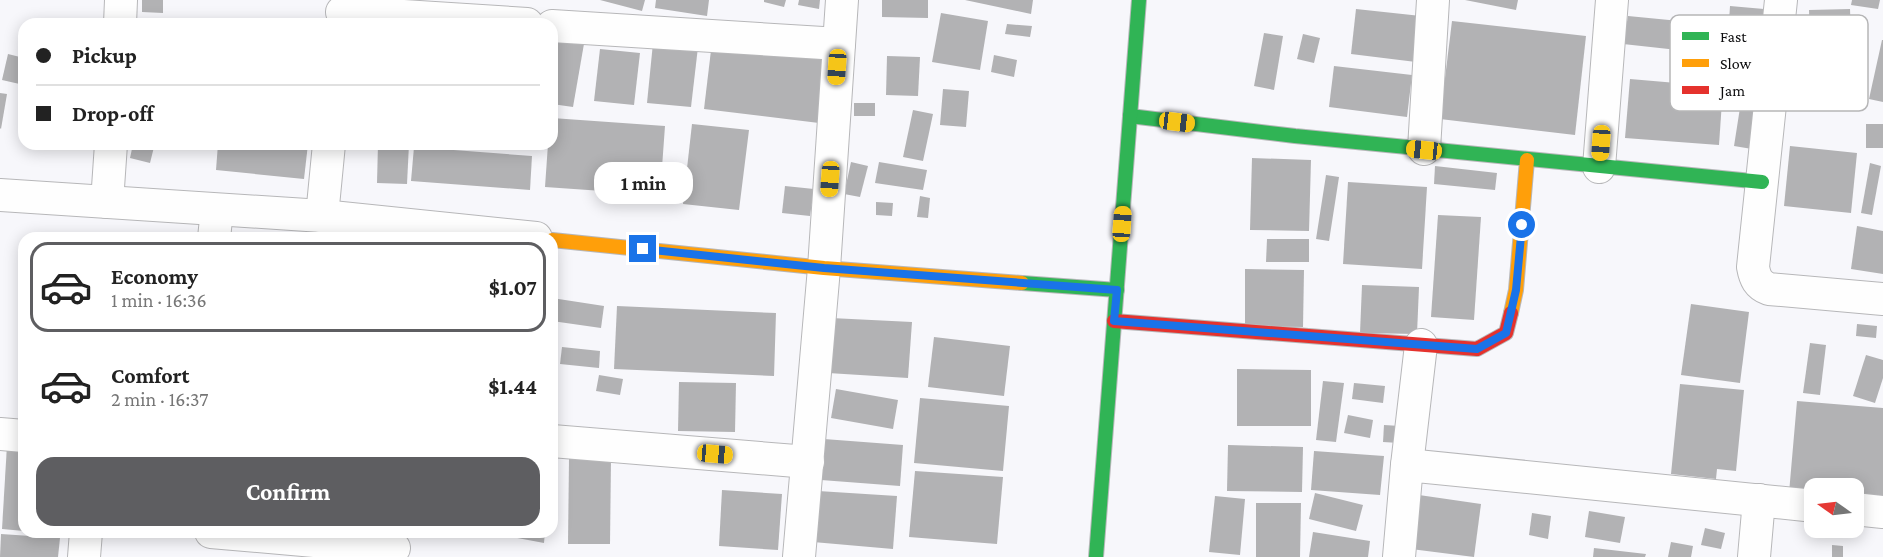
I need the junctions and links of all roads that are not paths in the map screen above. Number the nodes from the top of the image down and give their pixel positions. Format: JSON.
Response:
{"nodes":[{"id":1,"x":121,"y":0,"type":"edge"},
{"id":2,"x":842,"y":0,"type":"edge"},
{"id":3,"x":1139,"y":0,"type":"edge"},
{"id":4,"x":1433,"y":0,"type":"edge"},
{"id":5,"x":1612,"y":0,"type":"edge"},
{"id":6,"x":1781,"y":0,"type":"edge"},
{"id":7,"x":341,"y":12,"type":"edge"},
{"id":8,"x":1779,"y":15,"type":"edge"},
{"id":9,"x":120,"y":18,"type":"edge"},
{"id":10,"x":434,"y":18,"type":"edge"},
{"id":11,"x":558,"y":26,"type":"edge"},
{"id":12,"x":839,"y":44,"type":"junction"},
{"id":13,"x":1769,"y":111,"type":"edge"},
{"id":14,"x":1130,"y":116,"type":"junction"},
{"id":15,"x":111,"y":150,"type":"edge"},
{"id":16,"x":328,"y":150,"type":"edge"},
{"id":17,"x":1424,"y":150,"type":"junction"},
{"id":18,"x":1527,"y":160,"type":"junction"},
{"id":19,"x":1599,"y":167,"type":"junction"},
{"id":20,"x":1762,"y":182,"type":"junction"},
{"id":21,"x":0,"y":195,"type":"edge"},
{"id":22,"x":107,"y":202,"type":"junction"},
{"id":23,"x":322,"y":216,"type":"junction"},
{"id":24,"x":215,"y":224,"type":"edge"},
{"id":25,"x":427,"y":232,"type":"edge"},
{"id":26,"x":558,"y":241,"type":"edge"},
{"id":27,"x":824,"y":268,"type":"junction"},
{"id":28,"x":1117,"y":290,"type":"junction"},
{"id":29,"x":1883,"y":299,"type":"edge"},
{"id":30,"x":1114,"y":321,"type":"junction"},
{"id":31,"x":1421,"y":345,"type":"junction"},
{"id":32,"x":0,"y":434,"type":"edge"},
{"id":33,"x":18,"y":436,"type":"edge"},
{"id":34,"x":558,"y":441,"type":"edge"},
{"id":35,"x":808,"y":462,"type":"junction"},
{"id":36,"x":1407,"y":465,"type":"junction"},
{"id":37,"x":1759,"y":500,"type":"junction"},
{"id":38,"x":1804,"y":505,"type":"edge"},
{"id":39,"x":1864,"y":510,"type":"edge"},
{"id":40,"x":1883,"y":512,"type":"edge"},
{"id":41,"x":86,"y":538,"type":"edge"},
{"id":42,"x":290,"y":538,"type":"edge"},
{"id":43,"x":395,"y":546,"type":"edge"},
{"id":44,"x":84,"y":557,"type":"edge"},
{"id":45,"x":799,"y":557,"type":"edge"},
{"id":46,"x":1096,"y":557,"type":"edge"},
{"id":47,"x":1399,"y":557,"type":"edge"},
{"id":48,"x":1754,"y":557,"type":"edge"}],
"edges":[{"from":1,"to":9,"type":"street"},
{"from":2,"to":12,"type":"street"},
{"from":3,"to":14,"type":"street"},
{"from":4,"to":17,"type":"street"},
{"from":5,"to":19,"type":"street"},
{"from":6,"to":8,"type":"street"},
{"from":7,"to":10,"type":"street"},
{"from":11,"to":12,"type":"street"},
{"from":12,"to":27,"type":"street"},
{"from":13,"to":20,"type":"street"},
{"from":14,"to":17,"type":"street"},
{"from":14,"to":28,"type":"street"},
{"from":15,"to":22,"type":"street"},
{"from":16,"to":23,"type":"street"},
{"from":17,"to":18,"type":"street"},
{"from":18,"to":19,"type":"street"},
{"from":18,"to":31,"type":"street"},
{"from":19,"to":20,"type":"street"},
{"from":20,"to":29,"type":"street"},
{"from":21,"to":22,"type":"street"},
{"from":22,"to":24,"type":"street"},
{"from":23,"to":24,"type":"street"},
{"from":23,"to":25,"type":"street"},
{"from":26,"to":27,"type":"street"},
{"from":27,"to":28,"type":"street"},
{"from":27,"to":35,"type":"street"},
{"from":28,"to":30,"type":"street"},
{"from":30,"to":31,"type":"street"},
{"from":30,"to":46,"type":"street"},
{"from":31,"to":36,"type":"street"},
{"from":32,"to":33,"type":"street"},
{"from":34,"to":35,"type":"street"},
{"from":35,"to":45,"type":"street"},
{"from":36,"to":37,"type":"street"},
{"from":36,"to":47,"type":"street"},
{"from":37,"to":38,"type":"street"},
{"from":37,"to":48,"type":"street"},
{"from":39,"to":40,"type":"street"},
{"from":41,"to":44,"type":"street"},
{"from":42,"to":43,"type":"street"}]}
